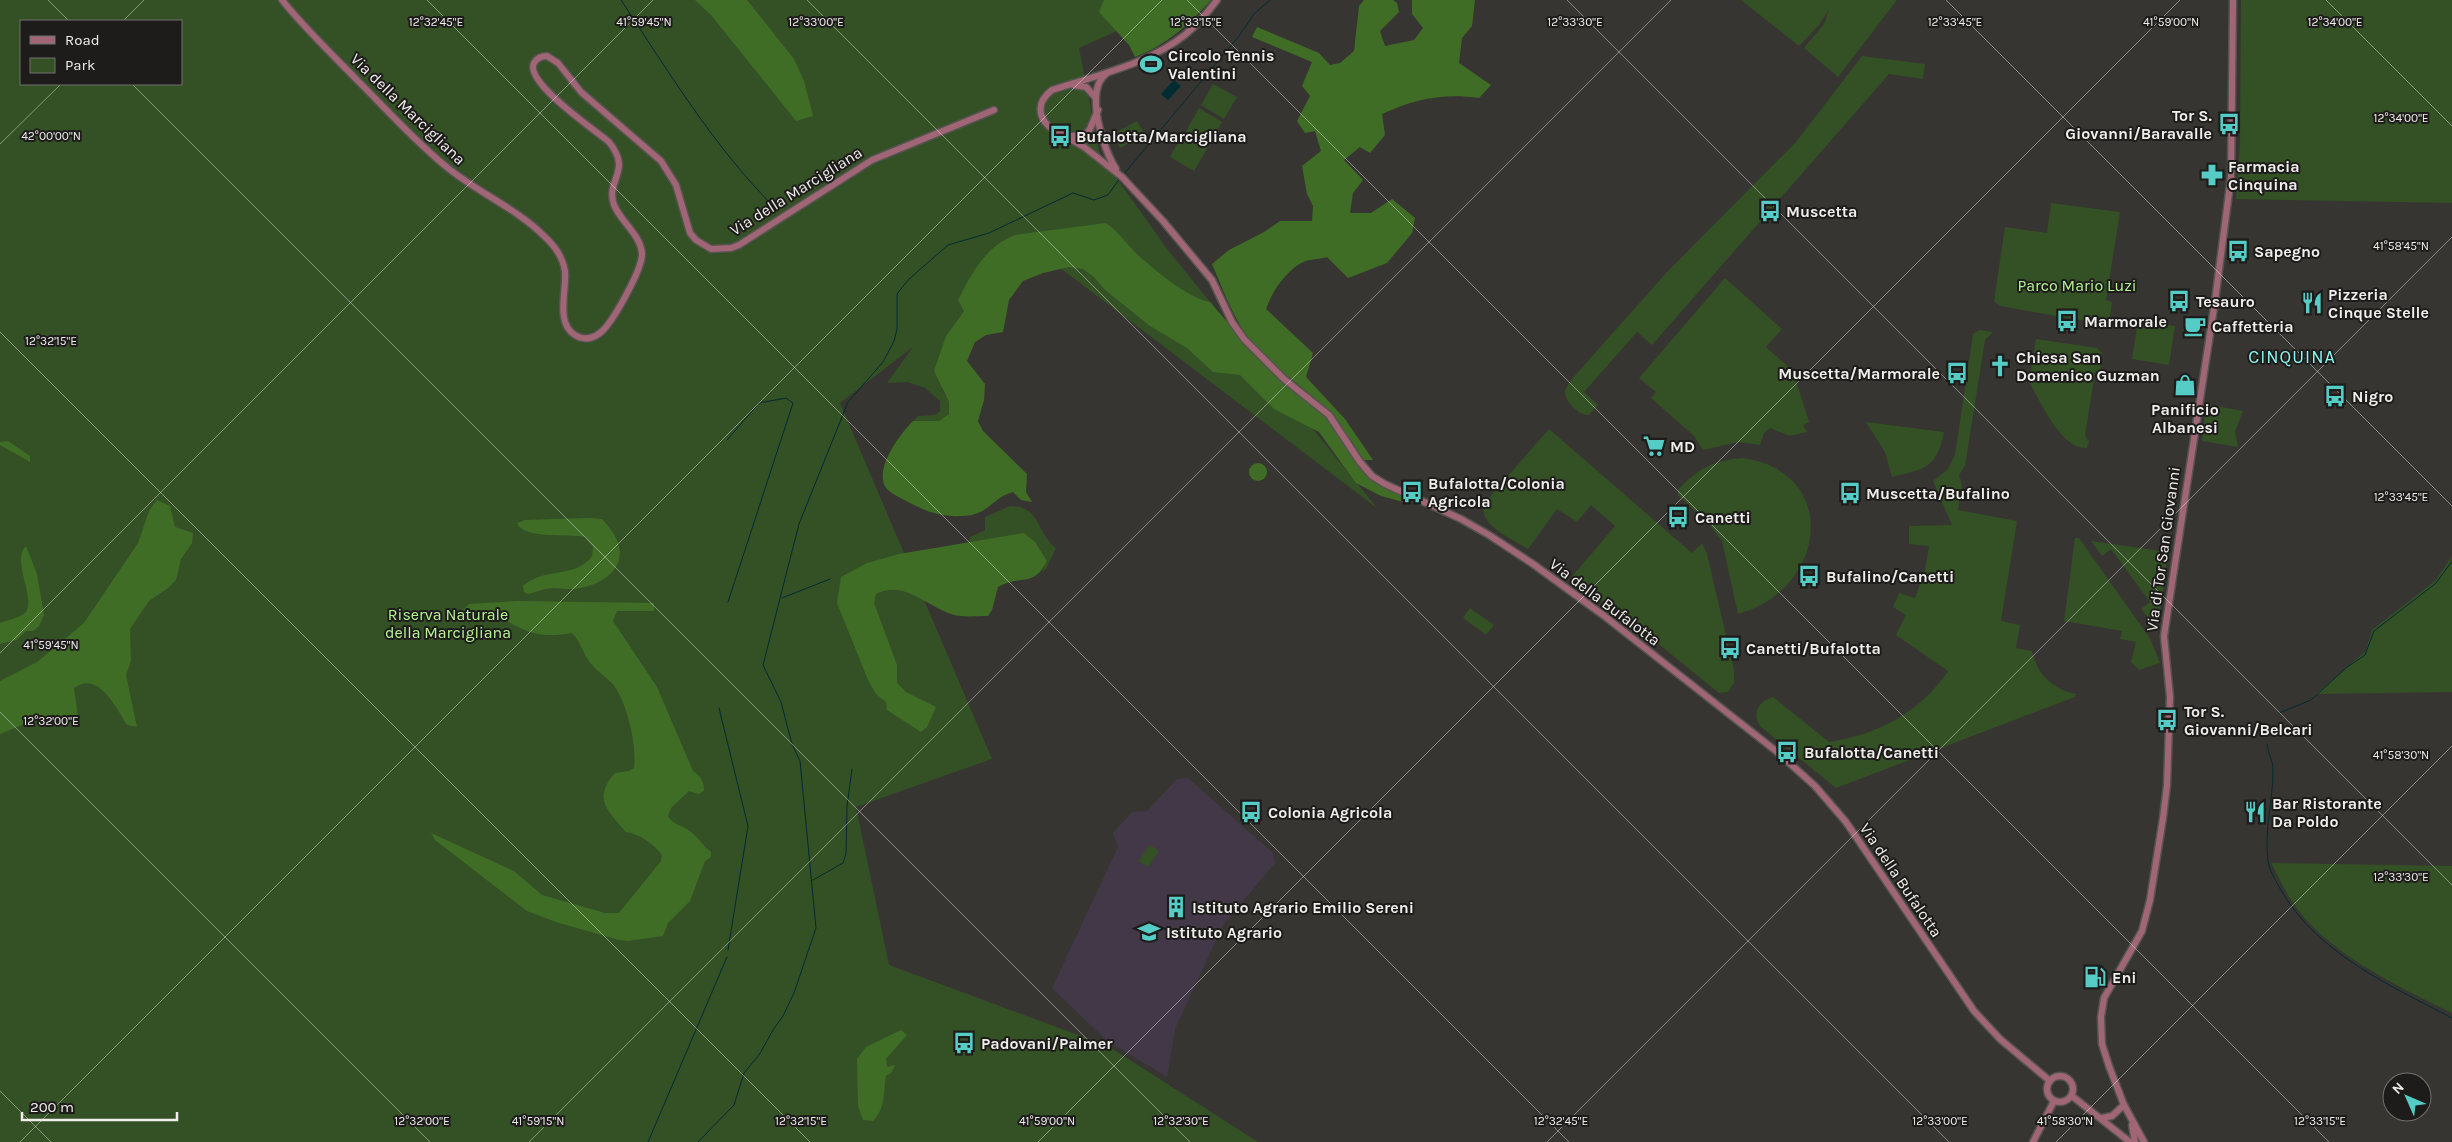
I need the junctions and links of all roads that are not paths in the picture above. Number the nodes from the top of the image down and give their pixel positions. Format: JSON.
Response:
{"nodes":[{"id":1,"x":282,"y":0,"type":"edge"},
{"id":2,"x":1217,"y":0,"type":"edge"},
{"id":3,"x":2233,"y":0,"type":"edge"},
{"id":4,"x":1111,"y":70,"type":"junction"},
{"id":5,"x":1069,"y":85,"type":"junction"},
{"id":6,"x":1097,"y":101,"type":"junction"},
{"id":7,"x":994,"y":110,"type":"dead end"},
{"id":8,"x":1098,"y":110,"type":"junction"},
{"id":9,"x":1062,"y":134,"type":"junction"},
{"id":10,"x":1122,"y":177,"type":"junction"},
{"id":11,"x":2050,"y":1081,"type":"junction"},
{"id":12,"x":2072,"y":1096,"type":"junction"},
{"id":13,"x":2054,"y":1101,"type":"junction"},
{"id":14,"x":2124,"y":1105,"type":"junction"},
{"id":15,"x":2130,"y":1116,"type":"junction"},
{"id":16,"x":2102,"y":1118,"type":"junction"},
{"id":17,"x":2033,"y":1142,"type":"edge"},
{"id":18,"x":2130,"y":1142,"type":"edge"},
{"id":19,"x":2135,"y":1142,"type":"edge"},
{"id":20,"x":2144,"y":1142,"type":"edge"}],
"edges":[{"from":1,"to":7,"type":"street","name":"Via della Marcigliana"},
{"from":2,"to":4,"type":"street"},
{"from":3,"to":14,"type":"street","name":"Via di Tor San Giovanni"},
{"from":4,"to":5,"type":"street"},
{"from":4,"to":6,"type":"street","name":"Via della Bufalotta"},
{"from":5,"to":6,"type":"street"},
{"from":5,"to":9,"type":"street"},
{"from":6,"to":8,"type":"street","name":"Via della Bufalotta"},
{"from":8,"to":9,"type":"street"},
{"from":8,"to":10,"type":"street","name":"Via della Bufalotta"},
{"from":9,"to":10,"type":"street","name":"Via della Bufalotta"},
{"from":10,"to":11,"type":"street","name":"Via della Bufalotta"},
{"from":11,"to":12,"type":"street"},
{"from":11,"to":13,"type":"street"},
{"from":12,"to":13,"type":"street"},
{"from":12,"to":16,"type":"street"},
{"from":13,"to":17,"type":"street"},
{"from":14,"to":15,"type":"street","name":"Via di Tor San Giovanni"},
{"from":14,"to":16,"type":"street"},
{"from":15,"to":19,"type":"street"},
{"from":15,"to":20,"type":"street","name":"Via di Tor San Giovanni"},
{"from":16,"to":18,"type":"street"}]}
